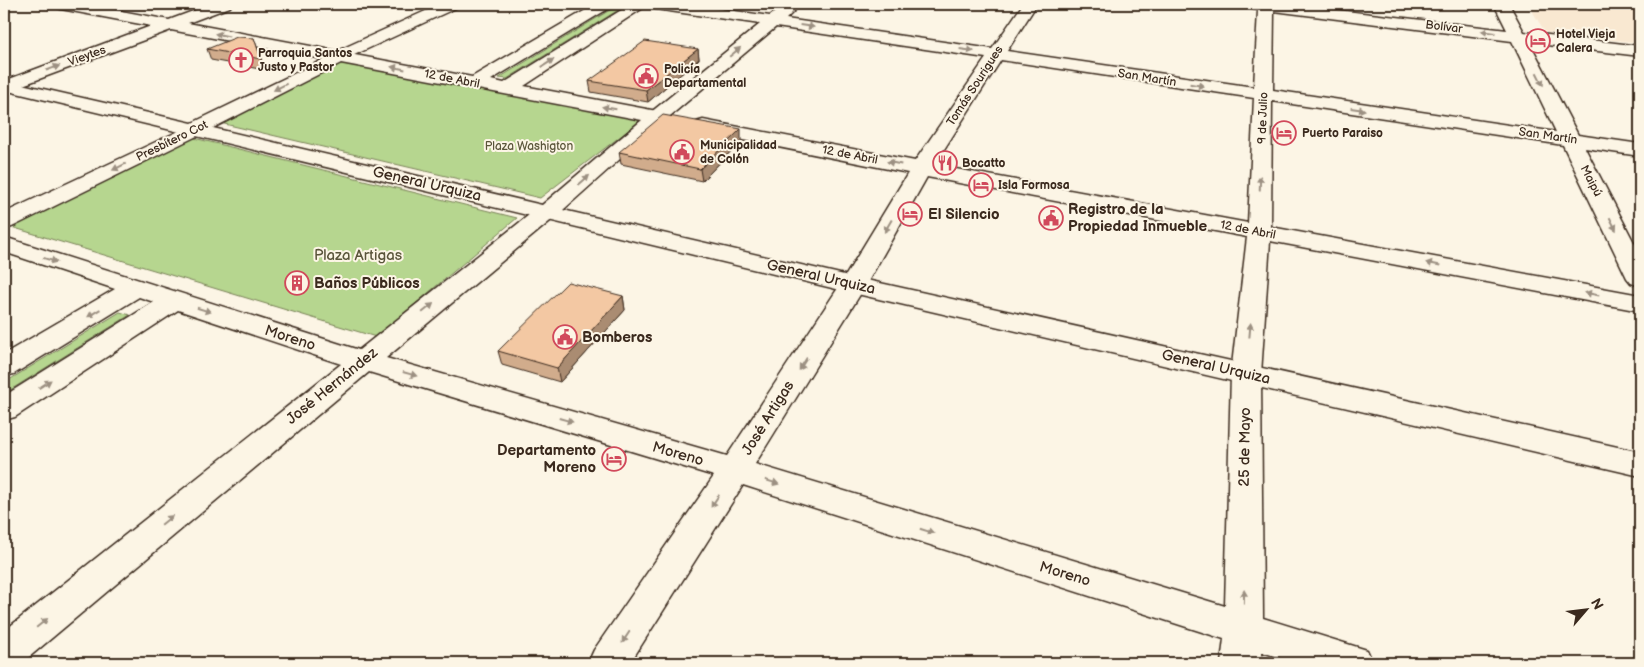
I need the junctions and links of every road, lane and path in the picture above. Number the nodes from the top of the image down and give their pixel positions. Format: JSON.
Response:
{"nodes":[{"id":1,"x":61,"y":4,"type":"edge"},
{"id":2,"x":225,"y":4,"type":"edge"},
{"id":3,"x":453,"y":4,"type":"edge"},
{"id":4,"x":606,"y":4,"type":"edge"},
{"id":5,"x":641,"y":4,"type":"edge"},
{"id":6,"x":655,"y":4,"type":"edge"},
{"id":7,"x":794,"y":4,"type":"edge"},
{"id":8,"x":1030,"y":4,"type":"edge"},
{"id":9,"x":1260,"y":4,"type":"edge"},
{"id":10,"x":1502,"y":4,"type":"edge"},
{"id":11,"x":773,"y":21,"type":"junction"},
{"id":12,"x":171,"y":25,"type":"junction"},
{"id":13,"x":1518,"y":36,"type":"junction"},
{"id":14,"x":1640,"y":51,"type":"edge"},
{"id":15,"x":995,"y":54,"type":"junction"},
{"id":16,"x":339,"y":57,"type":"junction"},
{"id":17,"x":474,"y":83,"type":"junction"},
{"id":18,"x":5,"y":85,"type":"edge"},
{"id":19,"x":507,"y":89,"type":"junction"},
{"id":20,"x":1264,"y":95,"type":"junction"},
{"id":21,"x":658,"y":117,"type":"junction"},
{"id":22,"x":194,"y":130,"type":"junction"},
{"id":23,"x":1570,"y":140,"type":"junction"},
{"id":24,"x":1640,"y":150,"type":"edge"},
{"id":25,"x":921,"y":169,"type":"junction"},
{"id":26,"x":547,"y":212,"type":"junction"},
{"id":27,"x":4,"y":222,"type":"edge"},
{"id":28,"x":1259,"y":232,"type":"junction"},
{"id":29,"x":4,"y":244,"type":"edge"},
{"id":30,"x":1640,"y":278,"type":"edge"},
{"id":31,"x":853,"y":285,"type":"junction"},
{"id":32,"x":136,"y":288,"type":"junction"},
{"id":33,"x":174,"y":301,"type":"junction"},
{"id":34,"x":1640,"y":303,"type":"edge"},
{"id":35,"x":363,"y":361,"type":"junction"},
{"id":36,"x":4,"y":367,"type":"edge"},
{"id":37,"x":1246,"y":374,"type":"junction"},
{"id":38,"x":4,"y":410,"type":"edge"},
{"id":39,"x":1640,"y":464,"type":"edge"},
{"id":40,"x":735,"y":470,"type":"junction"},
{"id":41,"x":1244,"y":630,"type":"junction"},
{"id":42,"x":4,"y":654,"type":"edge"},
{"id":43,"x":608,"y":663,"type":"edge"},
{"id":44,"x":1241,"y":663,"type":"edge"},
{"id":45,"x":1353,"y":663,"type":"edge"}],
"edges":[{"from":1,"to":12,"type":"street","name":"12 de Abril"},
{"from":2,"to":12,"type":"street","name":"Vieytes"},
{"from":3,"to":16,"type":"street","name":"Presbítero Cot"},
{"from":4,"to":17,"type":"street"},
{"from":19,"to":5,"type":"street","one_way":true},
{"from":6,"to":11,"type":"street","name":"San Martín"},
{"from":7,"to":11,"type":"street","name":"José Hernández"},
{"from":8,"to":15,"type":"street","name":"Tomás Sourigues"},
{"from":13,"to":9,"type":"street","name":"Bolívar","one_way":true},
{"from":9,"to":20,"type":"street","name":"9 de Julio"},
{"from":10,"to":13,"type":"street","name":"Maipú"},
{"from":11,"to":15,"type":"street","name":"San Martín","one_way":true},
{"from":21,"to":11,"type":"street","name":"José Hernández","one_way":true},
{"from":16,"to":12,"type":"street","name":"12 de Abril","one_way":true},
{"from":18,"to":12,"type":"street","name":"Vieytes","one_way":true},
{"from":13,"to":14,"type":"street","name":"Bolívar"},
{"from":13,"to":23,"type":"street","name":"Maipú","one_way":true},
{"from":15,"to":20,"type":"street","name":"San Martín","one_way":true},
{"from":15,"to":25,"type":"street","name":"Tomás Sourigues"},
{"from":17,"to":16,"type":"street","name":"12 de Abril","one_way":true},
{"from":16,"to":22,"type":"street","name":"Presbítero Cot","one_way":true},
{"from":17,"to":19,"type":"street","name":"12 de Abril"},
{"from":18,"to":22,"type":"street","name":"General Urquiza"},
{"from":21,"to":19,"type":"street","name":"12 de Abril","one_way":true},
{"from":20,"to":23,"type":"street","name":"San Martín","one_way":true},
{"from":28,"to":20,"type":"street","name":"9 de Julio","one_way":true},
{"from":25,"to":21,"type":"street","name":"12 de Abril","one_way":true},
{"from":26,"to":21,"type":"street","name":"José Hernández","one_way":true},
{"from":22,"to":26,"type":"street","name":"General Urquiza"},
{"from":22,"to":27,"type":"street","name":"Presbítero Cot","one_way":true},
{"from":23,"to":24,"type":"street","name":"San Martín"},
{"from":23,"to":30,"type":"street","name":"Maipú","one_way":true},
{"from":25,"to":28,"type":"street","name":"12 de Abril"},
{"from":25,"to":31,"type":"street","name":"José Artigas","one_way":true},
{"from":26,"to":31,"type":"street","name":"General Urquiza"},
{"from":35,"to":26,"type":"street","name":"José Hernández","one_way":true},
{"from":34,"to":28,"type":"street","name":"12 de Abril","one_way":true},
{"from":37,"to":28,"type":"street","name":"25 de Mayo","one_way":true},
{"from":29,"to":32,"type":"street","name":"Moreno","one_way":true},
{"from":31,"to":37,"type":"street","name":"General Urquiza"},
{"from":31,"to":40,"type":"street","name":"José Artigas","one_way":true},
{"from":32,"to":33,"type":"street","name":"Moreno"},
{"from":32,"to":36,"type":"street","one_way":true},
{"from":33,"to":35,"type":"street","name":"Moreno","one_way":true},
{"from":38,"to":33,"type":"street","one_way":true},
{"from":35,"to":40,"type":"street","name":"Moreno","one_way":true},
{"from":42,"to":35,"type":"street","name":"José Hernández","one_way":true},
{"from":37,"to":39,"type":"street","name":"General Urquiza"},
{"from":41,"to":37,"type":"street","name":"25 de Mayo","one_way":true},
{"from":40,"to":41,"type":"street","name":"Moreno","one_way":true},
{"from":40,"to":43,"type":"street","name":"José Artigas","one_way":true},
{"from":41,"to":44,"type":"street","name":"25 de Mayo"},
{"from":41,"to":45,"type":"street","name":"Moreno"}]}
